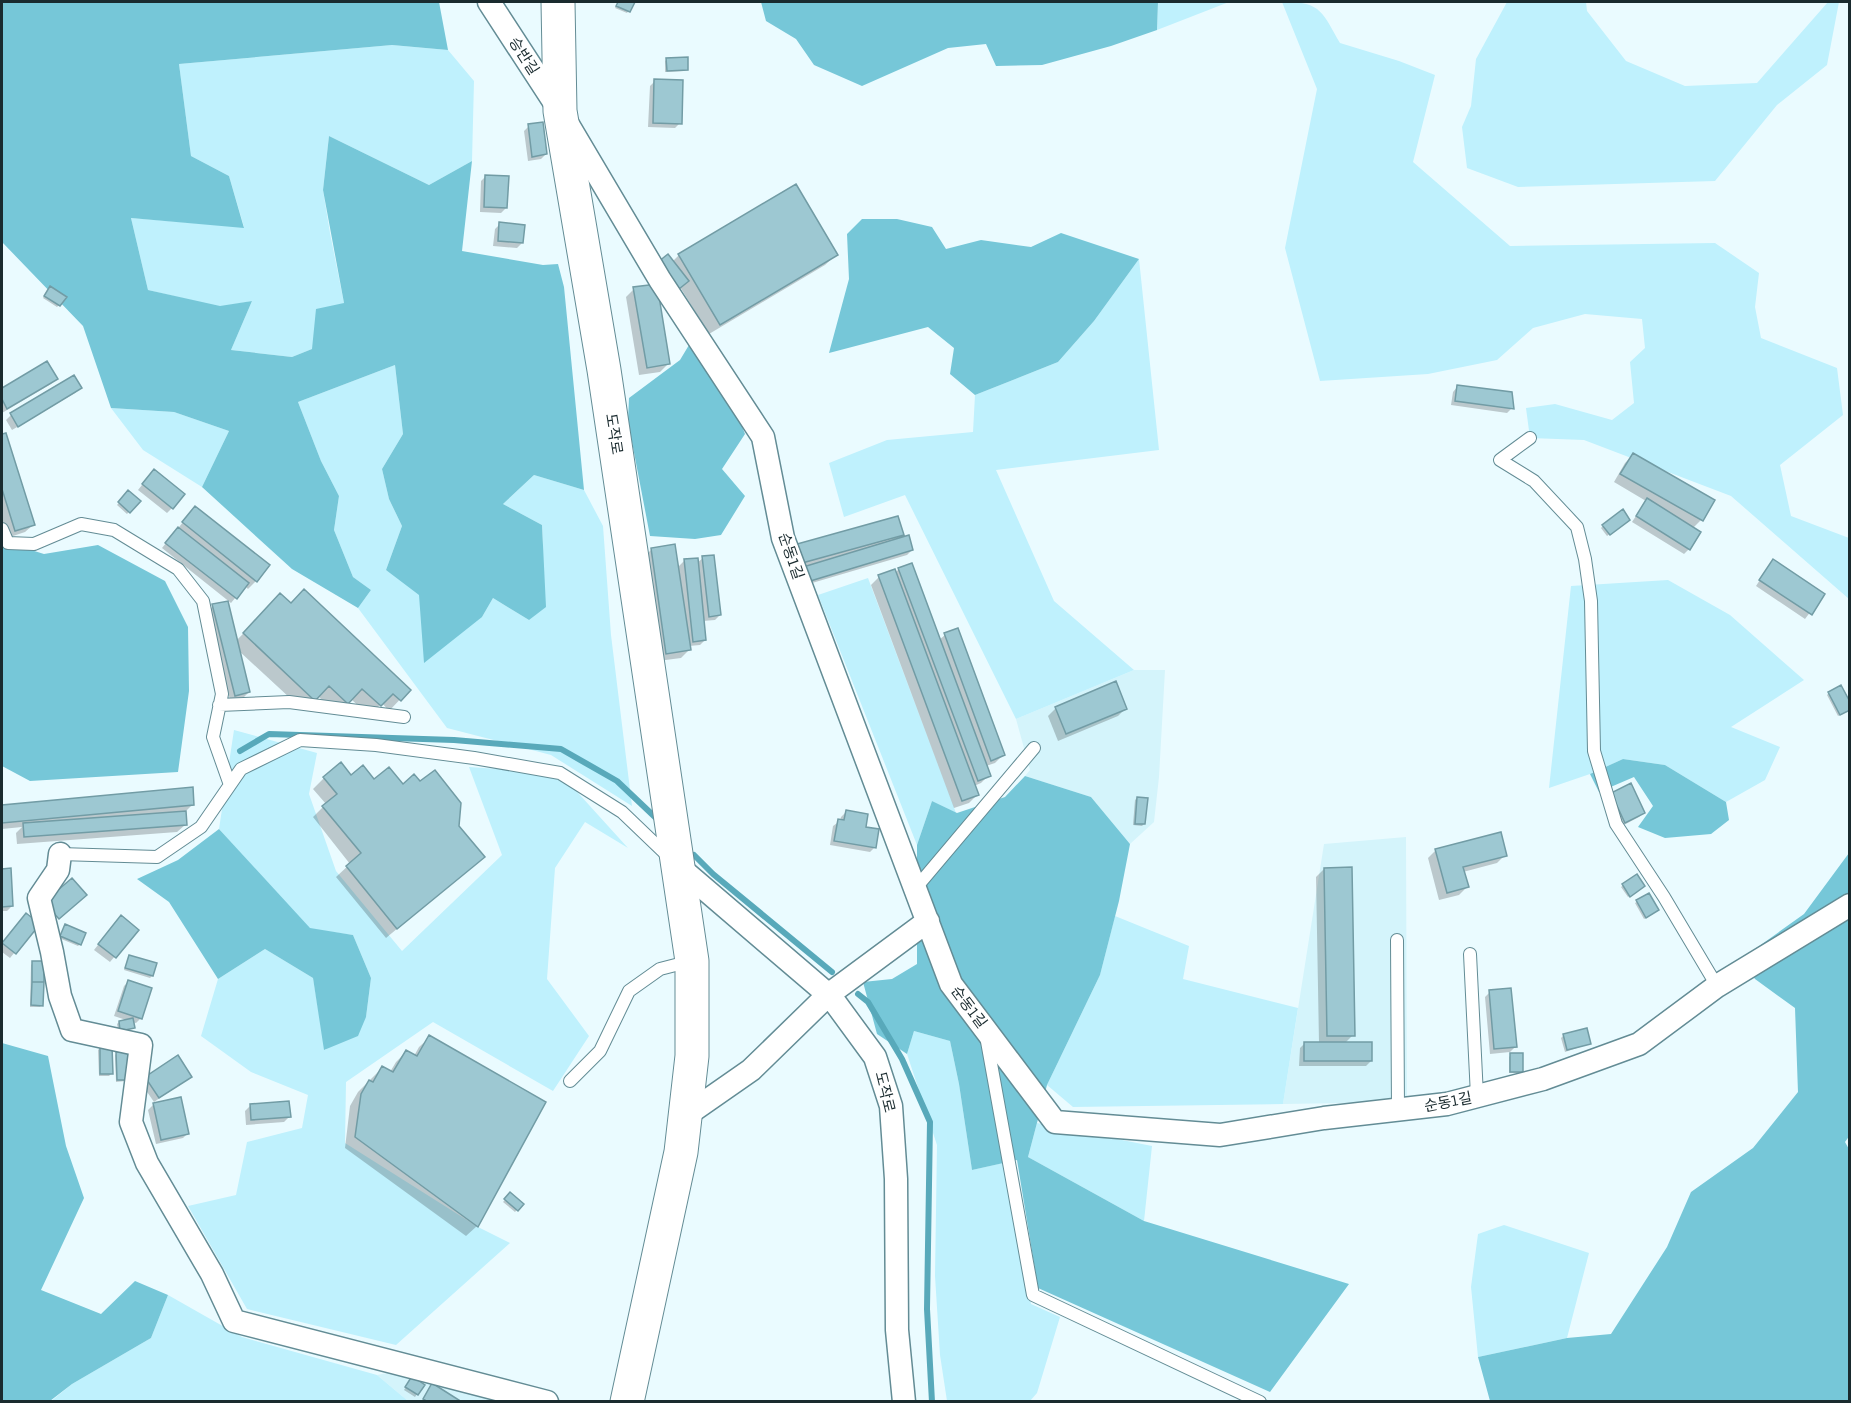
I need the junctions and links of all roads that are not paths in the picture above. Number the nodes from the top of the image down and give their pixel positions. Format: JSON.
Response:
{"nodes":[{"id":1,"x":489,"y":2,"type":"edge"},
{"id":2,"x":558,"y":2,"type":"edge"},
{"id":3,"x":560,"y":111,"type":"junction"},
{"id":4,"x":1530,"y":438,"type":"dead end"},
{"id":5,"x":2,"y":529,"type":"edge"},
{"id":6,"x":219,"y":705,"type":"junction"},
{"id":7,"x":404,"y":717,"type":"dead end"},
{"id":8,"x":1034,"y":748,"type":"dead end"},
{"id":9,"x":230,"y":785,"type":"junction"},
{"id":10,"x":60,"y":854,"type":"joint"},
{"id":11,"x":679,"y":867,"type":"junction"},
{"id":12,"x":915,"y":889,"type":"junction"},
{"id":13,"x":1850,"y":904,"type":"edge"},
{"id":14,"x":928,"y":921,"type":"junction"},
{"id":15,"x":1396,"y":940,"type":"dead end"},
{"id":16,"x":1470,"y":954,"type":"dead end"},
{"id":17,"x":692,"y":961,"type":"junction"},
{"id":18,"x":1717,"y":986,"type":"junction"},
{"id":19,"x":828,"y":995,"type":"junction"},
{"id":20,"x":984,"y":1026,"type":"junction"},
{"id":21,"x":570,"y":1081,"type":"dead end"},
{"id":22,"x":1477,"y":1096,"type":"junction"},
{"id":23,"x":1398,"y":1110,"type":"junction"},
{"id":24,"x":685,"y":1116,"type":"junction"},
{"id":25,"x":547,"y":1401,"type":"edge"},
{"id":26,"x":627,"y":1401,"type":"edge"},
{"id":27,"x":904,"y":1401,"type":"edge"},
{"id":28,"x":1260,"y":1401,"type":"edge"}],
"edges":[{"from":1,"to":3,"type":"street","name":"승반길"},
{"from":2,"to":3,"type":"street","name":"도작로"},
{"from":3,"to":11,"type":"street","name":"도작로"},
{"from":3,"to":12,"type":"street","name":"순동1길"},
{"from":4,"to":18,"type":"lane"},
{"from":5,"to":6,"type":"lane"},
{"from":6,"to":7,"type":"lane"},
{"from":6,"to":9,"type":"lane"},
{"from":8,"to":12,"type":"lane"},
{"from":9,"to":10,"type":"lane"},
{"from":9,"to":11,"type":"lane"},
{"from":10,"to":25,"type":"street"},
{"from":11,"to":17,"type":"street","name":"도작로"},
{"from":11,"to":19,"type":"street","name":"도작로"},
{"from":12,"to":14,"type":"street","name":"순동1길"},
{"from":13,"to":18,"type":"street","name":"순동1길"},
{"from":14,"to":19,"type":"street"},
{"from":14,"to":20,"type":"street","name":"순동1길"},
{"from":15,"to":23,"type":"lane"},
{"from":16,"to":22,"type":"lane"},
{"from":17,"to":21,"type":"lane"},
{"from":17,"to":24,"type":"street","name":"도작로"},
{"from":18,"to":22,"type":"street","name":"순동1길"},
{"from":19,"to":24,"type":"street"},
{"from":19,"to":27,"type":"street","name":"도작로"},
{"from":20,"to":23,"type":"street","name":"순동1길"},
{"from":20,"to":28,"type":"lane"},
{"from":22,"to":23,"type":"street","name":"순동1길"},
{"from":24,"to":26,"type":"street","name":"도작로"}]}
